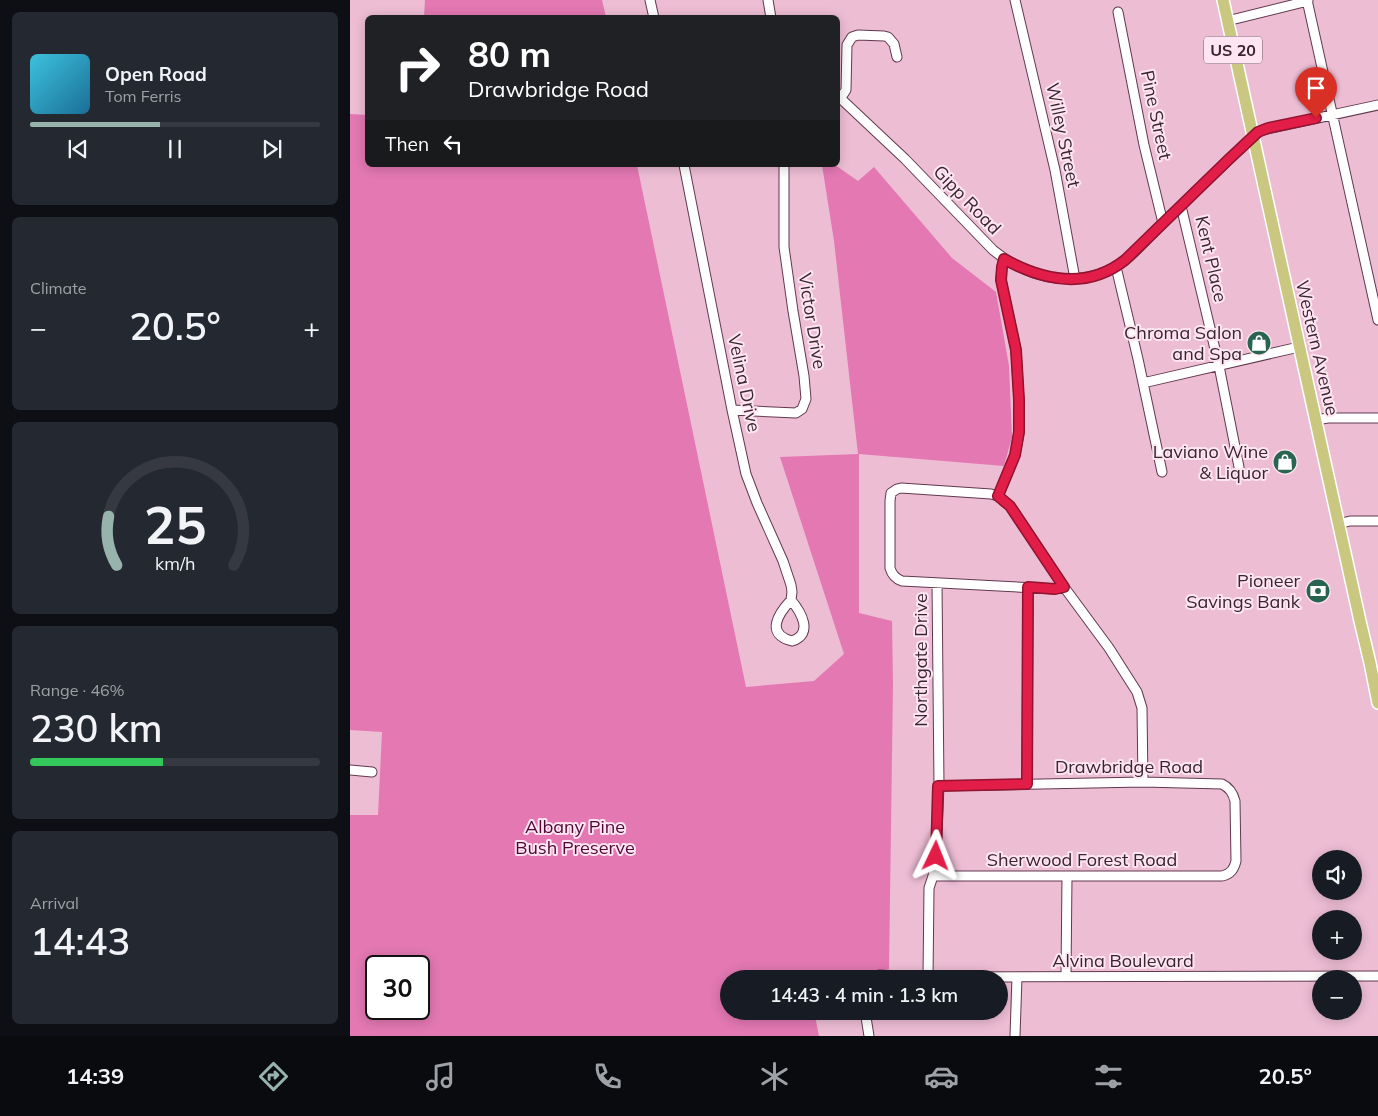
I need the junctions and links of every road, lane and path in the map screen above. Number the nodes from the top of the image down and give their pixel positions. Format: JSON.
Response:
{"nodes":[{"id":1,"x":650,"y":0,"type":"edge"},
{"id":2,"x":768,"y":0,"type":"edge"},
{"id":3,"x":1015,"y":0,"type":"edge"},
{"id":4,"x":1222,"y":0,"type":"edge"},
{"id":5,"x":1308,"y":1,"type":"edge"},
{"id":6,"x":1118,"y":12,"type":"dead end"},
{"id":7,"x":653,"y":15,"type":"edge"},
{"id":8,"x":771,"y":15,"type":"edge"},
{"id":9,"x":1227,"y":21,"type":"junction"},
{"id":10,"x":897,"y":58,"type":"dead end"},
{"id":11,"x":840,"y":97,"type":"edge"},
{"id":12,"x":840,"y":99,"type":"edge"},
{"id":13,"x":1378,"y":105,"type":"edge"},
{"id":14,"x":1333,"y":115,"type":"junction"},
{"id":15,"x":1252,"y":138,"type":"junction"},
{"id":16,"x":684,"y":167,"type":"edge"},
{"id":17,"x":784,"y":167,"type":"edge"},
{"id":18,"x":1182,"y":206,"type":"junction"},
{"id":19,"x":1163,"y":223,"type":"junction"},
{"id":20,"x":1004,"y":259,"type":"junction"},
{"id":21,"x":1116,"y":267,"type":"junction"},
{"id":22,"x":1075,"y":279,"type":"junction"},
{"id":23,"x":1378,"y":320,"type":"edge"},
{"id":24,"x":1299,"y":347,"type":"junction"},
{"id":25,"x":1218,"y":366,"type":"junction"},
{"id":26,"x":1143,"y":383,"type":"junction"},
{"id":27,"x":732,"y":410,"type":"junction"},
{"id":28,"x":1378,"y":418,"type":"edge"},
{"id":29,"x":1316,"y":420,"type":"junction"},
{"id":30,"x":1239,"y":466,"type":"dead end"},
{"id":31,"x":1162,"y":472,"type":"dead end"},
{"id":32,"x":998,"y":496,"type":"junction"},
{"id":33,"x":1378,"y":521,"type":"edge"},
{"id":34,"x":1338,"y":524,"type":"junction"},
{"id":35,"x":937,"y":583,"type":"junction"},
{"id":36,"x":1028,"y":587,"type":"junction"},
{"id":37,"x":1064,"y":587,"type":"junction"},
{"id":38,"x":791,"y":600,"type":"dead end"},
{"id":39,"x":1374,"y":663,"type":"edge"},
{"id":40,"x":1378,"y":703,"type":"edge"},
{"id":41,"x":350,"y":770,"type":"edge"},
{"id":42,"x":372,"y":772,"type":"dead end"},
{"id":43,"x":1142,"y":782,"type":"junction"},
{"id":44,"x":1027,"y":784,"type":"junction"},
{"id":45,"x":938,"y":786,"type":"junction"},
{"id":46,"x":1230,"y":873,"type":"joint"},
{"id":47,"x":933,"y":876,"type":"junction"},
{"id":48,"x":1067,"y":876,"type":"junction"},
{"id":49,"x":928,"y":970,"type":"edge"},
{"id":50,"x":1066,"y":976,"type":"junction"},
{"id":51,"x":1378,"y":976,"type":"edge"},
{"id":52,"x":1008,"y":977,"type":"edge"},
{"id":53,"x":1017,"y":977,"type":"junction"},
{"id":54,"x":866,"y":1020,"type":"edge"},
{"id":55,"x":869,"y":1036,"type":"edge"},
{"id":56,"x":1014,"y":1036,"type":"edge"}],
"edges":[{"from":1,"to":7,"type":"street"},
{"from":2,"to":8,"type":"street"},
{"from":3,"to":22,"type":"street","name":"Willey Street"},
{"from":4,"to":9,"type":"main road","name":"Western Avenue","number":"US 20"},
{"from":5,"to":9,"type":"street"},
{"from":5,"to":14,"type":"street"},
{"from":6,"to":19,"type":"street","name":"Pine Street"},
{"from":9,"to":15,"type":"main road","name":"Western Avenue","number":"US 20"},
{"from":10,"to":11,"type":"street"},
{"from":12,"to":20,"type":"street","name":"Gipp Road"},
{"from":13,"to":14,"type":"street","name":"Gipp Road"},
{"from":14,"to":15,"type":"street","name":"Gipp Road"},
{"from":14,"to":23,"type":"street"},
{"from":15,"to":18,"type":"street","name":"Gipp Road"},
{"from":15,"to":24,"type":"main road","name":"Western Avenue","number":"US 20"},
{"from":16,"to":27,"type":"street","name":"Velina Drive"},
{"from":17,"to":27,"type":"street","name":"Victor Drive"},
{"from":18,"to":19,"type":"street","name":"Gipp Road"},
{"from":18,"to":25,"type":"street","name":"Kent Place"},
{"from":19,"to":21,"type":"street","name":"Gipp Road"},
{"from":20,"to":22,"type":"street","name":"Gipp Road"},
{"from":20,"to":32,"type":"street"},
{"from":21,"to":22,"type":"street","name":"Gipp Road"},
{"from":21,"to":26,"type":"street"},
{"from":24,"to":25,"type":"street"},
{"from":24,"to":29,"type":"main road","name":"Western Avenue","number":"US 20"},
{"from":25,"to":26,"type":"street"},
{"from":25,"to":30,"type":"street","name":"Kent Place"},
{"from":26,"to":31,"type":"street"},
{"from":27,"to":38,"type":"street","name":"Velina Drive"},
{"from":28,"to":29,"type":"street"},
{"from":29,"to":34,"type":"main road","name":"Western Avenue","number":"US 20"},
{"from":32,"to":35,"type":"street","name":"Northgate Drive"},
{"from":32,"to":37,"type":"street"},
{"from":33,"to":34,"type":"street"},
{"from":34,"to":39,"type":"main road","name":"Western Avenue","number":"US 20"},
{"from":35,"to":36,"type":"street"},
{"from":35,"to":45,"type":"street","name":"Northgate Drive"},
{"from":36,"to":37,"type":"street"},
{"from":36,"to":44,"type":"street"},
{"from":37,"to":43,"type":"street"},
{"from":39,"to":40,"type":"main road","name":"Western Avenue","number":"US 20"},
{"from":41,"to":42,"type":"street"},
{"from":43,"to":44,"type":"street","name":"Drawbridge Road"},
{"from":43,"to":46,"type":"street","name":"Drawbridge Road"},
{"from":44,"to":45,"type":"street","name":"Drawbridge Road"},
{"from":45,"to":47,"type":"street","name":"Northgate Drive"},
{"from":46,"to":48,"type":"street","name":"Sherwood Forest Road"},
{"from":47,"to":48,"type":"street","name":"Sherwood Forest Road"},
{"from":47,"to":49,"type":"street","name":"Northgate Drive"},
{"from":48,"to":50,"type":"street"},
{"from":50,"to":51,"type":"street","name":"Alvina Boulevard"},
{"from":50,"to":53,"type":"street","name":"Alvina Boulevard"},
{"from":52,"to":53,"type":"street","name":"Alvina Boulevard"},
{"from":53,"to":56,"type":"street"},
{"from":54,"to":55,"type":"street"}]}
